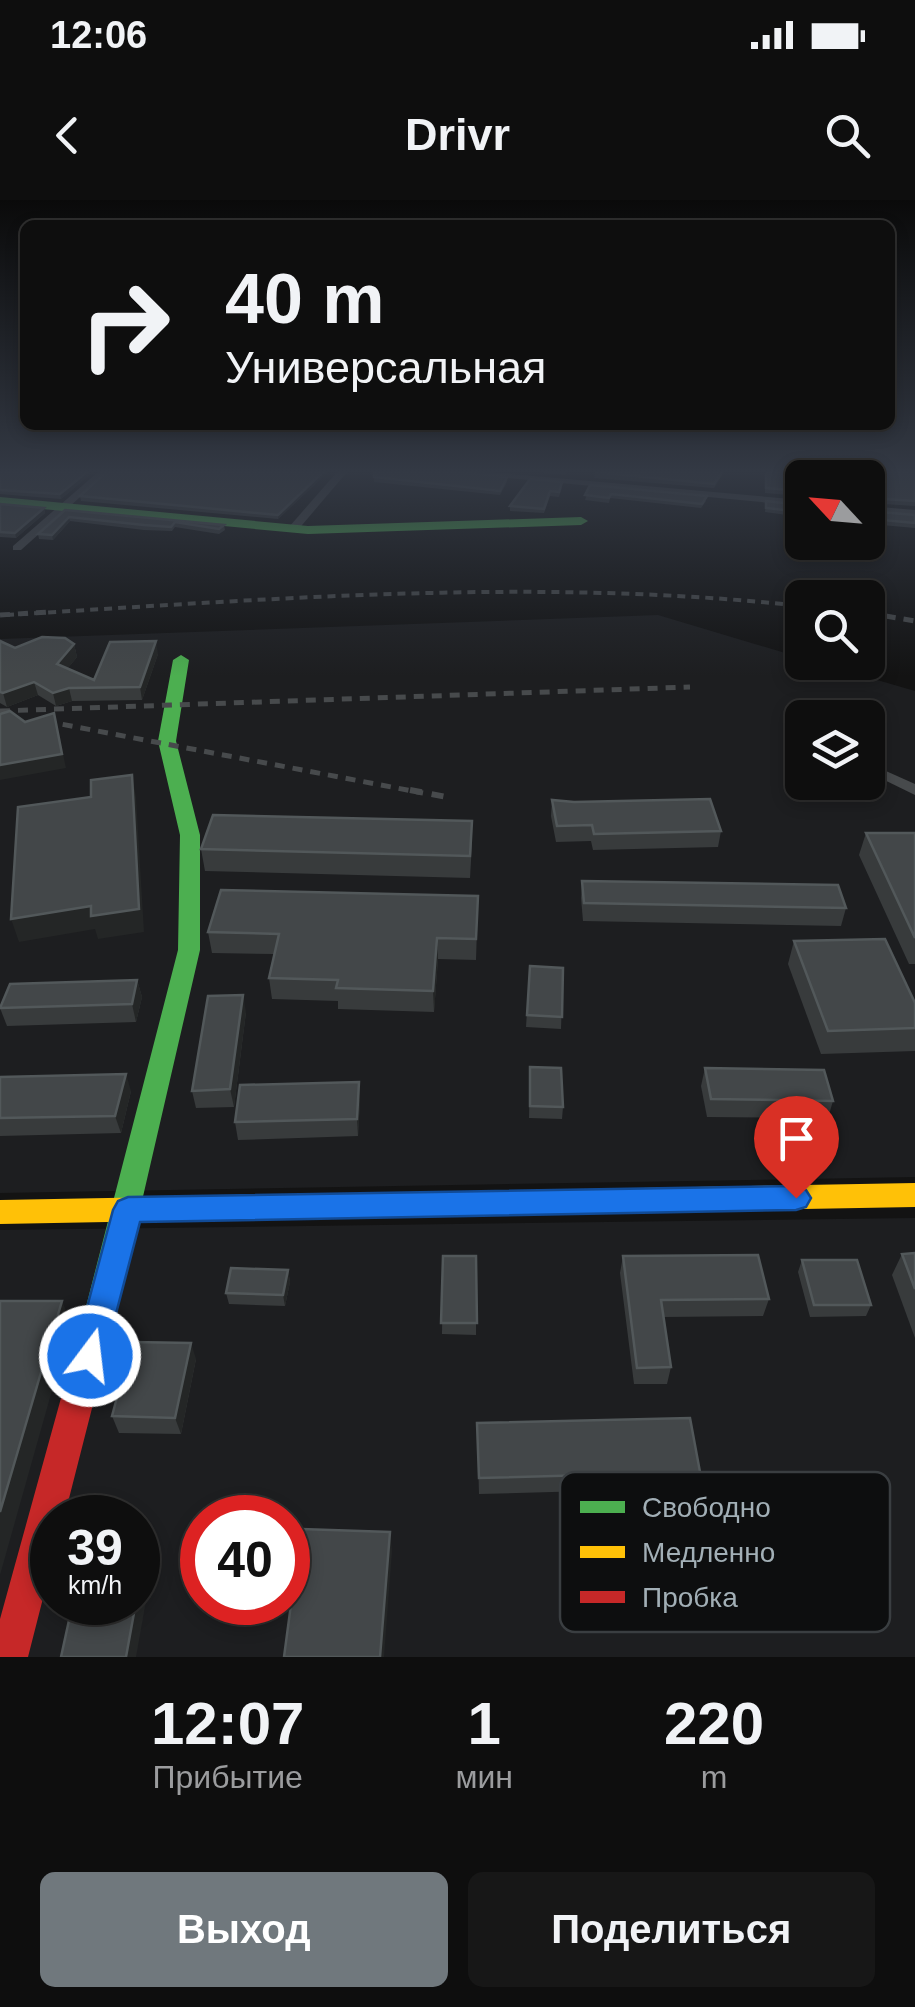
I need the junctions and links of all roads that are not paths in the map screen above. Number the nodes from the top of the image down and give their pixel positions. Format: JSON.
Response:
{"nodes":[{"id":1,"x":25,"y":540,"type":"edge"},
{"id":2,"x":17,"y":548,"type":"dead end"},
{"id":3,"x":182,"y":660,"type":"dead end"},
{"id":4,"x":885,"y":775,"type":"edge"},
{"id":5,"x":915,"y":790,"type":"edge"},
{"id":6,"x":915,"y":1195,"type":"edge"},
{"id":7,"x":128,"y":1210,"type":"junction"},
{"id":8,"x":0,"y":1212,"type":"edge"},
{"id":9,"x":9,"y":1657,"type":"edge"}],
"edges":[{"from":1,"to":2,"type":"street"},
{"from":3,"to":7,"type":"street"},
{"from":4,"to":5,"type":"street"},
{"from":6,"to":7,"type":"street"},
{"from":7,"to":8,"type":"street"},
{"from":7,"to":9,"type":"street"}]}
